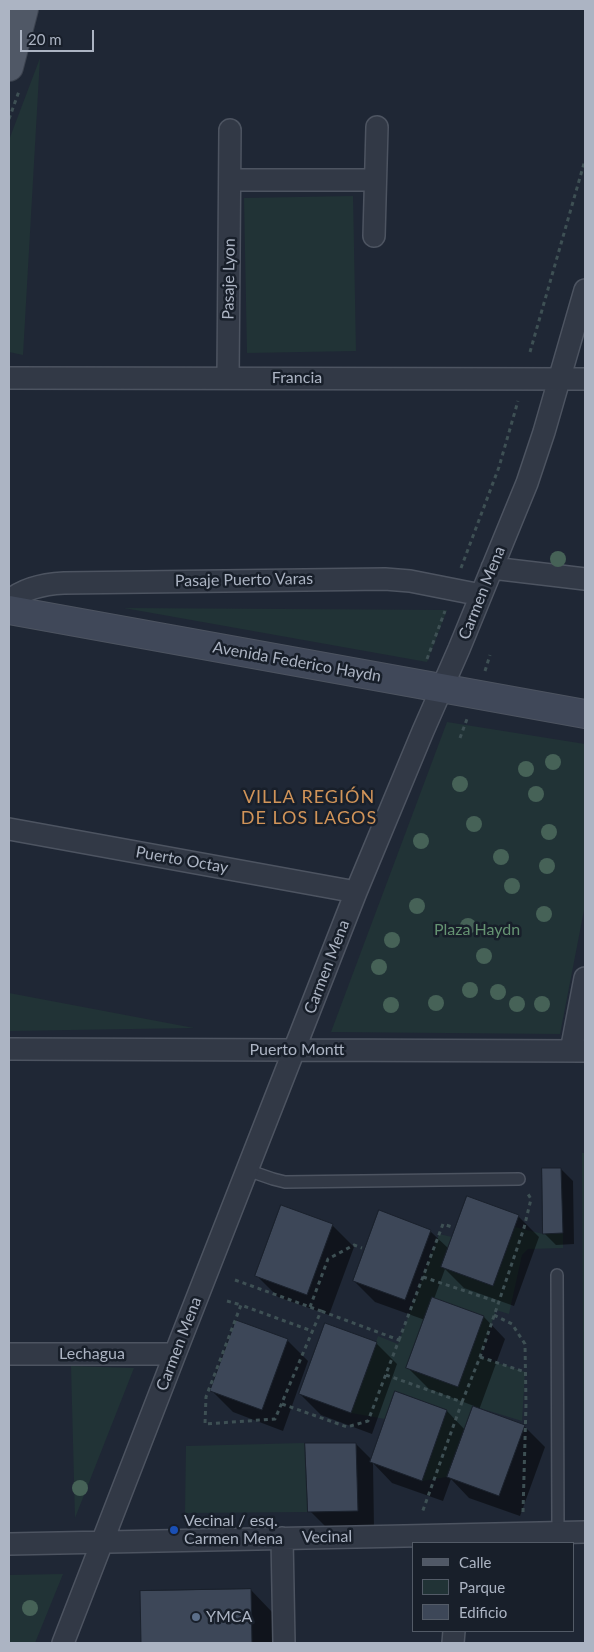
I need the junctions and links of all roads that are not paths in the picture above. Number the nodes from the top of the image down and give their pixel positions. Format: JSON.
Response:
{"nodes":[{"id":1,"x":24,"y":9,"type":"edge"},
{"id":2,"x":9,"y":67,"type":"edge"},
{"id":3,"x":377,"y":127,"type":"dead end"},
{"id":4,"x":230,"y":130,"type":"dead end"},
{"id":5,"x":230,"y":180,"type":"junction"},
{"id":6,"x":375,"y":180,"type":"junction"},
{"id":7,"x":374,"y":236,"type":"dead end"},
{"id":8,"x":585,"y":290,"type":"edge"},
{"id":9,"x":9,"y":378,"type":"edge"},
{"id":10,"x":228,"y":378,"type":"junction"},
{"id":11,"x":560,"y":379,"type":"junction"},
{"id":12,"x":585,"y":379,"type":"edge"},
{"id":13,"x":492,"y":568,"type":"junction"},
{"id":14,"x":585,"y":579,"type":"edge"},
{"id":15,"x":481,"y":594,"type":"junction"},
{"id":16,"x":9,"y":601,"type":"edge"},
{"id":17,"x":9,"y":610,"type":"edge"},
{"id":18,"x":442,"y":688,"type":"junction"},
{"id":19,"x":585,"y":714,"type":"edge"},
{"id":20,"x":9,"y":828,"type":"edge"},
{"id":21,"x":356,"y":892,"type":"junction"},
{"id":22,"x":585,"y":978,"type":"edge"},
{"id":23,"x":9,"y":1050,"type":"edge"},
{"id":24,"x":294,"y":1051,"type":"junction"},
{"id":25,"x":578,"y":1051,"type":"edge"},
{"id":26,"x":247,"y":1170,"type":"junction"},
{"id":27,"x":519,"y":1179,"type":"road end"},
{"id":28,"x":557,"y":1275,"type":"dead end"},
{"id":29,"x":9,"y":1354,"type":"edge"},
{"id":30,"x":175,"y":1354,"type":"junction"},
{"id":31,"x":585,"y":1532,"type":"edge"},
{"id":32,"x":558,"y":1533,"type":"junction"},
{"id":33,"x":282,"y":1538,"type":"junction"},
{"id":34,"x":454,"y":1539,"type":"edge"},
{"id":35,"x":102,"y":1542,"type":"junction"},
{"id":36,"x":9,"y":1544,"type":"edge"},
{"id":37,"x":63,"y":1643,"type":"edge"},
{"id":38,"x":284,"y":1643,"type":"edge"}],
"edges":[{"from":1,"to":2,"type":"main road"},
{"from":3,"to":6,"type":"street"},
{"from":4,"to":5,"type":"street","name":"Pasaje Lyon"},
{"from":5,"to":6,"type":"street"},
{"from":5,"to":10,"type":"street","name":"Pasaje Lyon"},
{"from":6,"to":7,"type":"street"},
{"from":8,"to":11,"type":"street","name":"Carmen Mena"},
{"from":9,"to":10,"type":"street","name":"Francia"},
{"from":10,"to":11,"type":"street","name":"Francia"},
{"from":11,"to":12,"type":"street","name":"Francia"},
{"from":11,"to":13,"type":"street","name":"Carmen Mena"},
{"from":13,"to":14,"type":"street"},
{"from":13,"to":15,"type":"street","name":"Carmen Mena"},
{"from":15,"to":16,"type":"street","name":"Pasaje Puerto Varas"},
{"from":15,"to":18,"type":"street","name":"Carmen Mena"},
{"from":17,"to":18,"type":"street","name":"Avenida Federico Haydn"},
{"from":18,"to":19,"type":"street","name":"Avenida Federico Haydn"},
{"from":18,"to":21,"type":"street","name":"Carmen Mena"},
{"from":20,"to":21,"type":"street","name":"Puerto Octay"},
{"from":21,"to":24,"type":"street","name":"Carmen Mena"},
{"from":22,"to":25,"type":"street"},
{"from":23,"to":24,"type":"street","name":"Puerto Montt"},
{"from":24,"to":25,"type":"street","name":"Puerto Montt"},
{"from":24,"to":26,"type":"street","name":"Carmen Mena"},
{"from":26,"to":27,"type":"lane"},
{"from":26,"to":30,"type":"street","name":"Carmen Mena"},
{"from":28,"to":32,"type":"lane"},
{"from":29,"to":30,"type":"street","name":"Lechagua"},
{"from":30,"to":35,"type":"street","name":"Carmen Mena"},
{"from":31,"to":32,"type":"street","name":"Vecinal"},
{"from":32,"to":34,"type":"street","name":"Vecinal"},
{"from":33,"to":34,"type":"street","name":"Vecinal"},
{"from":33,"to":35,"type":"street","name":"Vecinal"},
{"from":33,"to":38,"type":"street"},
{"from":35,"to":36,"type":"street","name":"Vecinal"},
{"from":35,"to":37,"type":"street","name":"Carmen Mena"}]}
